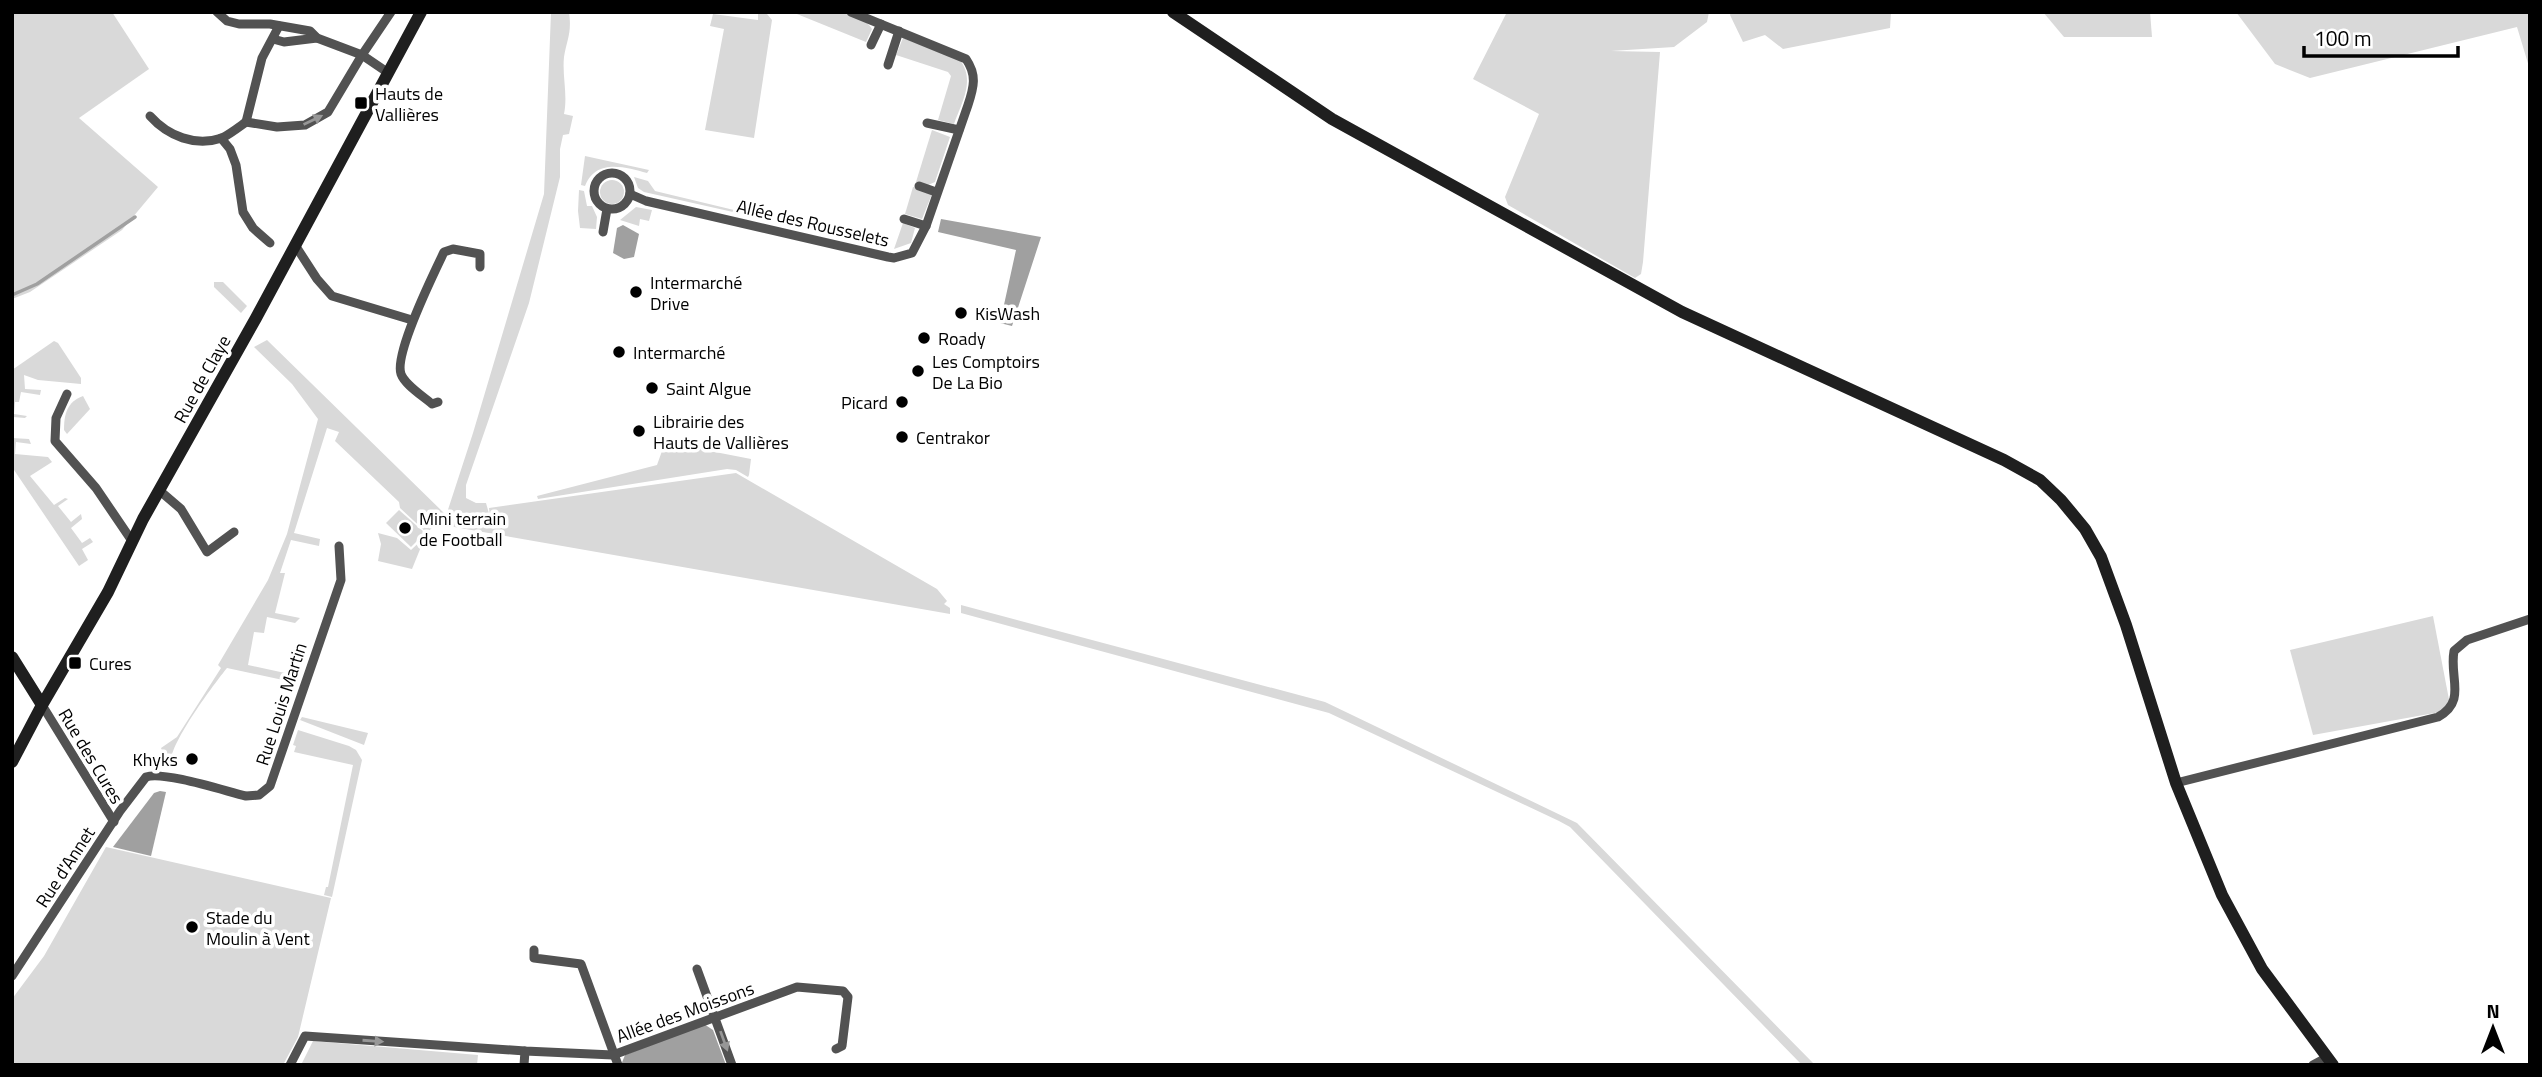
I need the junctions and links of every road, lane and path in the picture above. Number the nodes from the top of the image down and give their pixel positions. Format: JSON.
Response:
{"nodes":[{"id":1,"x":217,"y":12,"type":"edge"},
{"id":2,"x":391,"y":12,"type":"edge"},
{"id":3,"x":421,"y":12,"type":"edge"},
{"id":4,"x":851,"y":12,"type":"edge"},
{"id":5,"x":1173,"y":12,"type":"edge"},
{"id":6,"x":881,"y":24,"type":"junction"},
{"id":7,"x":279,"y":26,"type":"junction"},
{"id":8,"x":899,"y":31,"type":"junction"},
{"id":9,"x":317,"y":38,"type":"junction"},
{"id":10,"x":273,"y":39,"type":"junction"},
{"id":11,"x":872,"y":46,"type":"dead end"},
{"id":12,"x":362,"y":55,"type":"junction"},
{"id":13,"x":888,"y":65,"type":"dead end"},
{"id":14,"x":387,"y":72,"type":"junction"},
{"id":15,"x":150,"y":116,"type":"dead end"},
{"id":16,"x":246,"y":122,"type":"junction"},
{"id":17,"x":927,"y":122,"type":"dead end"},
{"id":18,"x":959,"y":130,"type":"junction"},
{"id":19,"x":221,"y":138,"type":"junction"},
{"id":20,"x":919,"y":186,"type":"dead end"},
{"id":21,"x":936,"y":192,"type":"junction"},
{"id":22,"x":630,"y":194,"type":"junction"},
{"id":23,"x":607,"y":209,"type":"junction"},
{"id":24,"x":904,"y":219,"type":"dead end"},
{"id":25,"x":926,"y":226,"type":"junction"},
{"id":26,"x":603,"y":232,"type":"dead end"},
{"id":27,"x":270,"y":243,"type":"dead end"},
{"id":28,"x":295,"y":245,"type":"junction"},
{"id":29,"x":480,"y":267,"type":"dead end"},
{"id":30,"x":412,"y":320,"type":"junction"},
{"id":31,"x":67,"y":394,"type":"dead end"},
{"id":32,"x":438,"y":402,"type":"dead end"},
{"id":33,"x":160,"y":491,"type":"junction"},
{"id":34,"x":234,"y":532,"type":"dead end"},
{"id":35,"x":132,"y":541,"type":"junction"},
{"id":36,"x":339,"y":547,"type":"dead end"},
{"id":37,"x":2530,"y":619,"type":"edge"},
{"id":38,"x":12,"y":657,"type":"edge"},
{"id":39,"x":42,"y":705,"type":"junction"},
{"id":40,"x":12,"y":762,"type":"edge"},
{"id":41,"x":146,"y":778,"type":"joint"},
{"id":42,"x":2176,"y":783,"type":"junction"},
{"id":43,"x":114,"y":822,"type":"junction"},
{"id":44,"x":534,"y":950,"type":"dead end"},
{"id":45,"x":697,"y":969,"type":"dead end"},
{"id":46,"x":12,"y":976,"type":"edge"},
{"id":47,"x":715,"y":1018,"type":"junction"},
{"id":48,"x":836,"y":1049,"type":"dead end"},
{"id":49,"x":525,"y":1051,"type":"junction"},
{"id":50,"x":613,"y":1055,"type":"junction"},
{"id":51,"x":2330,"y":1061,"type":"edge"},
{"id":52,"x":290,"y":1065,"type":"edge"},
{"id":53,"x":524,"y":1065,"type":"edge"},
{"id":54,"x":618,"y":1065,"type":"edge"},
{"id":55,"x":732,"y":1065,"type":"edge"},
{"id":56,"x":2313,"y":1065,"type":"edge"}],
"edges":[{"from":1,"to":7,"type":"street"},
{"from":2,"to":12,"type":"street"},
{"from":3,"to":14,"type":"street","name":"Rue de Claye"},
{"from":4,"to":6,"type":"street","name":"Allée des Rousselets"},
{"from":5,"to":42,"type":"street"},
{"from":6,"to":8,"type":"street","name":"Allée des Rousselets"},
{"from":6,"to":11,"type":"street"},
{"from":7,"to":9,"type":"street"},
{"from":7,"to":10,"type":"street"},
{"from":8,"to":13,"type":"street"},
{"from":8,"to":18,"type":"street","name":"Allée des Rousselets"},
{"from":9,"to":10,"type":"street"},
{"from":9,"to":12,"type":"street"},
{"from":10,"to":16,"type":"street"},
{"from":12,"to":14,"type":"street"},
{"from":16,"to":12,"type":"street","one_way":true},
{"from":14,"to":28,"type":"street","name":"Rue de Claye"},
{"from":15,"to":19,"type":"street"},
{"from":16,"to":19,"type":"street"},
{"from":17,"to":18,"type":"street"},
{"from":18,"to":21,"type":"street","name":"Allée des Rousselets"},
{"from":19,"to":27,"type":"street"},
{"from":20,"to":21,"type":"street"},
{"from":21,"to":25,"type":"street","name":"Allée des Rousselets"},
{"from":22,"to":23,"type":"street"},
{"from":22,"to":23,"type":"street","name":"Allée des Rousselets"},
{"from":22,"to":25,"type":"street","name":"Allée des Rousselets"},
{"from":23,"to":26,"type":"street"},
{"from":24,"to":25,"type":"street"},
{"from":28,"to":30,"type":"street"},
{"from":28,"to":33,"type":"street","name":"Rue de Claye"},
{"from":29,"to":30,"type":"street"},
{"from":30,"to":32,"type":"street"},
{"from":31,"to":35,"type":"street"},
{"from":33,"to":34,"type":"street"},
{"from":33,"to":35,"type":"street","name":"Rue de Claye"},
{"from":35,"to":39,"type":"street","name":"Rue de Claye"},
{"from":36,"to":41,"type":"street","name":"Rue Louis Martin"},
{"from":37,"to":42,"type":"street"},
{"from":38,"to":39,"type":"street"},
{"from":39,"to":40,"type":"street","name":"Rue de Claye"},
{"from":39,"to":43,"type":"street","name":"Rue des Cures"},
{"from":41,"to":43,"type":"street","name":"Rue d'Annet"},
{"from":42,"to":51,"type":"street"},
{"from":43,"to":46,"type":"street","name":"Rue d'Annet"},
{"from":44,"to":50,"type":"street"},
{"from":45,"to":47,"type":"street"},
{"from":47,"to":48,"type":"street","name":"Allée des Moissons"},
{"from":47,"to":50,"type":"street","name":"Allée des Moissons"},
{"from":47,"to":55,"type":"street","one_way":true},
{"from":49,"to":50,"type":"street","name":"Allée des Moissons"},
{"from":52,"to":49,"type":"street","name":"Allée des Moissons","one_way":true},
{"from":49,"to":53,"type":"street"},
{"from":50,"to":54,"type":"street"},
{"from":51,"to":56,"type":"street"}]}
